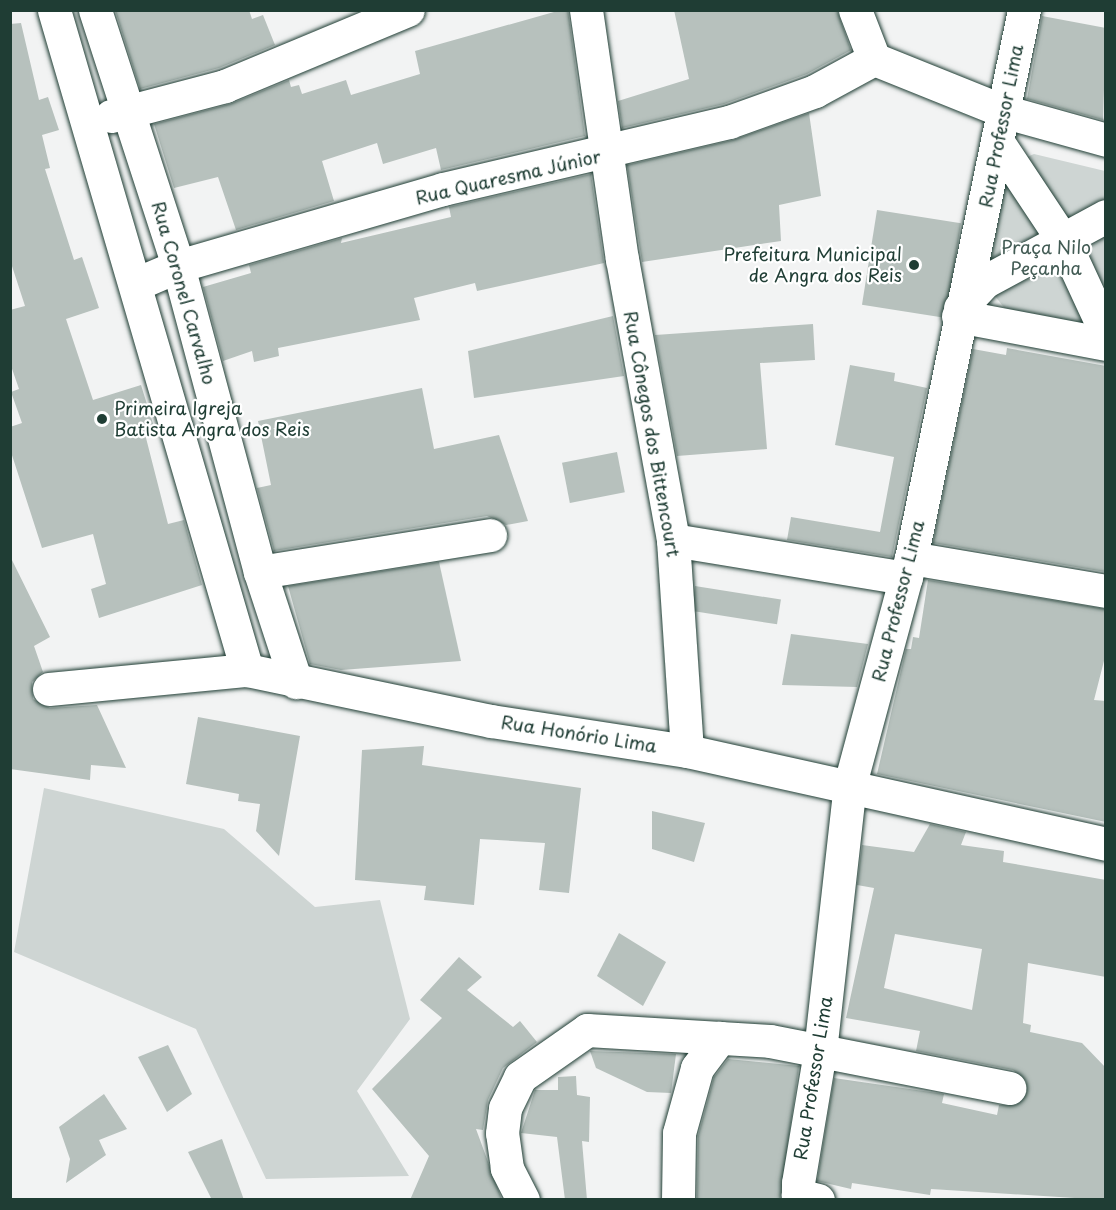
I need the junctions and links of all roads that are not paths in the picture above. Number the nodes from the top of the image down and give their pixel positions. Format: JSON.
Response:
{"nodes":[{"id":1,"x":54,"y":10,"type":"edge"},
{"id":2,"x":95,"y":10,"type":"edge"},
{"id":3,"x":408,"y":10,"type":"edge"},
{"id":4,"x":586,"y":10,"type":"edge"},
{"id":5,"x":855,"y":10,"type":"edge"},
{"id":6,"x":1024,"y":10,"type":"edge"},
{"id":7,"x":874,"y":59,"type":"junction"},
{"id":8,"x":130,"y":111,"type":"junction"},
{"id":9,"x":89,"y":122,"type":"junction"},
{"id":10,"x":1001,"y":126,"type":"junction"},
{"id":11,"x":1106,"y":140,"type":"edge"},
{"id":12,"x":606,"y":155,"type":"junction"},
{"id":13,"x":1106,"y":216,"type":"edge"},
{"id":14,"x":1064,"y":242,"type":"junction"},
{"id":15,"x":178,"y":266,"type":"junction"},
{"id":16,"x":136,"y":284,"type":"junction"},
{"id":17,"x":959,"y":312,"type":"junction"},
{"id":18,"x":1106,"y":333,"type":"edge"},
{"id":19,"x":1106,"y":344,"type":"edge"},
{"id":20,"x":490,"y":535,"type":"dead end"},
{"id":21,"x":673,"y":540,"type":"junction"},
{"id":22,"x":908,"y":568,"type":"junction"},
{"id":23,"x":260,"y":573,"type":"junction"},
{"id":24,"x":1106,"y":591,"type":"edge"},
{"id":25,"x":247,"y":670,"type":"junction"},
{"id":26,"x":296,"y":682,"type":"junction"},
{"id":27,"x":49,"y":689,"type":"dead end"},
{"id":28,"x":687,"y":751,"type":"junction"},
{"id":29,"x":850,"y":784,"type":"junction"},
{"id":30,"x":1106,"y":844,"type":"edge"},
{"id":31,"x":720,"y":1038,"type":"junction"},
{"id":32,"x":820,"y":1051,"type":"junction"},
{"id":33,"x":1009,"y":1088,"type":"dead end"},
{"id":34,"x":808,"y":1197,"type":"edge"},
{"id":35,"x":523,"y":1200,"type":"edge"},
{"id":36,"x":678,"y":1200,"type":"edge"}],
"edges":[{"from":1,"to":9,"type":"street"},
{"from":2,"to":8,"type":"street","name":"Rua Coronel Carvalho"},
{"from":3,"to":8,"type":"street"},
{"from":4,"to":12,"type":"street","name":"Rua Cônegos dos Bittencourt"},
{"from":5,"to":7,"type":"street"},
{"from":6,"to":10,"type":"street","name":"Rua Professor Lima"},
{"from":7,"to":10,"type":"street"},
{"from":7,"to":12,"type":"street","name":"Rua Quaresma Júnior"},
{"from":8,"to":9,"type":"street"},
{"from":8,"to":15,"type":"street","name":"Rua Coronel Carvalho"},
{"from":9,"to":16,"type":"street"},
{"from":10,"to":11,"type":"street"},
{"from":10,"to":14,"type":"street"},
{"from":10,"to":17,"type":"street","name":"Rua Professor Lima"},
{"from":12,"to":15,"type":"street","name":"Rua Quaresma Júnior"},
{"from":12,"to":21,"type":"street","name":"Rua Cônegos dos Bittencourt"},
{"from":13,"to":14,"type":"street"},
{"from":14,"to":17,"type":"street"},
{"from":14,"to":18,"type":"street"},
{"from":15,"to":16,"type":"street","name":"Rua Quaresma Júnior"},
{"from":15,"to":23,"type":"street","name":"Rua Coronel Carvalho"},
{"from":16,"to":25,"type":"street"},
{"from":17,"to":19,"type":"street"},
{"from":17,"to":22,"type":"street","name":"Rua Professor Lima"},
{"from":20,"to":23,"type":"street"},
{"from":21,"to":22,"type":"street"},
{"from":21,"to":28,"type":"street","name":"Rua Cônegos dos Bittencourt"},
{"from":22,"to":24,"type":"street"},
{"from":22,"to":29,"type":"street","name":"Rua Professor Lima"},
{"from":23,"to":26,"type":"street","name":"Rua Coronel Carvalho"},
{"from":25,"to":26,"type":"street","name":"Rua Honório Lima"},
{"from":25,"to":27,"type":"street","name":"Rua Honório Lima"},
{"from":26,"to":28,"type":"street","name":"Rua Honório Lima"},
{"from":28,"to":29,"type":"street","name":"Rua Honório Lima"},
{"from":29,"to":30,"type":"street","name":"Rua Honório Lima"},
{"from":29,"to":32,"type":"street","name":"Rua Professor Lima"},
{"from":31,"to":32,"type":"street"},
{"from":31,"to":35,"type":"street"},
{"from":31,"to":36,"type":"street"},
{"from":32,"to":33,"type":"street"},
{"from":32,"to":34,"type":"street","name":"Rua Professor Lima"}]}
